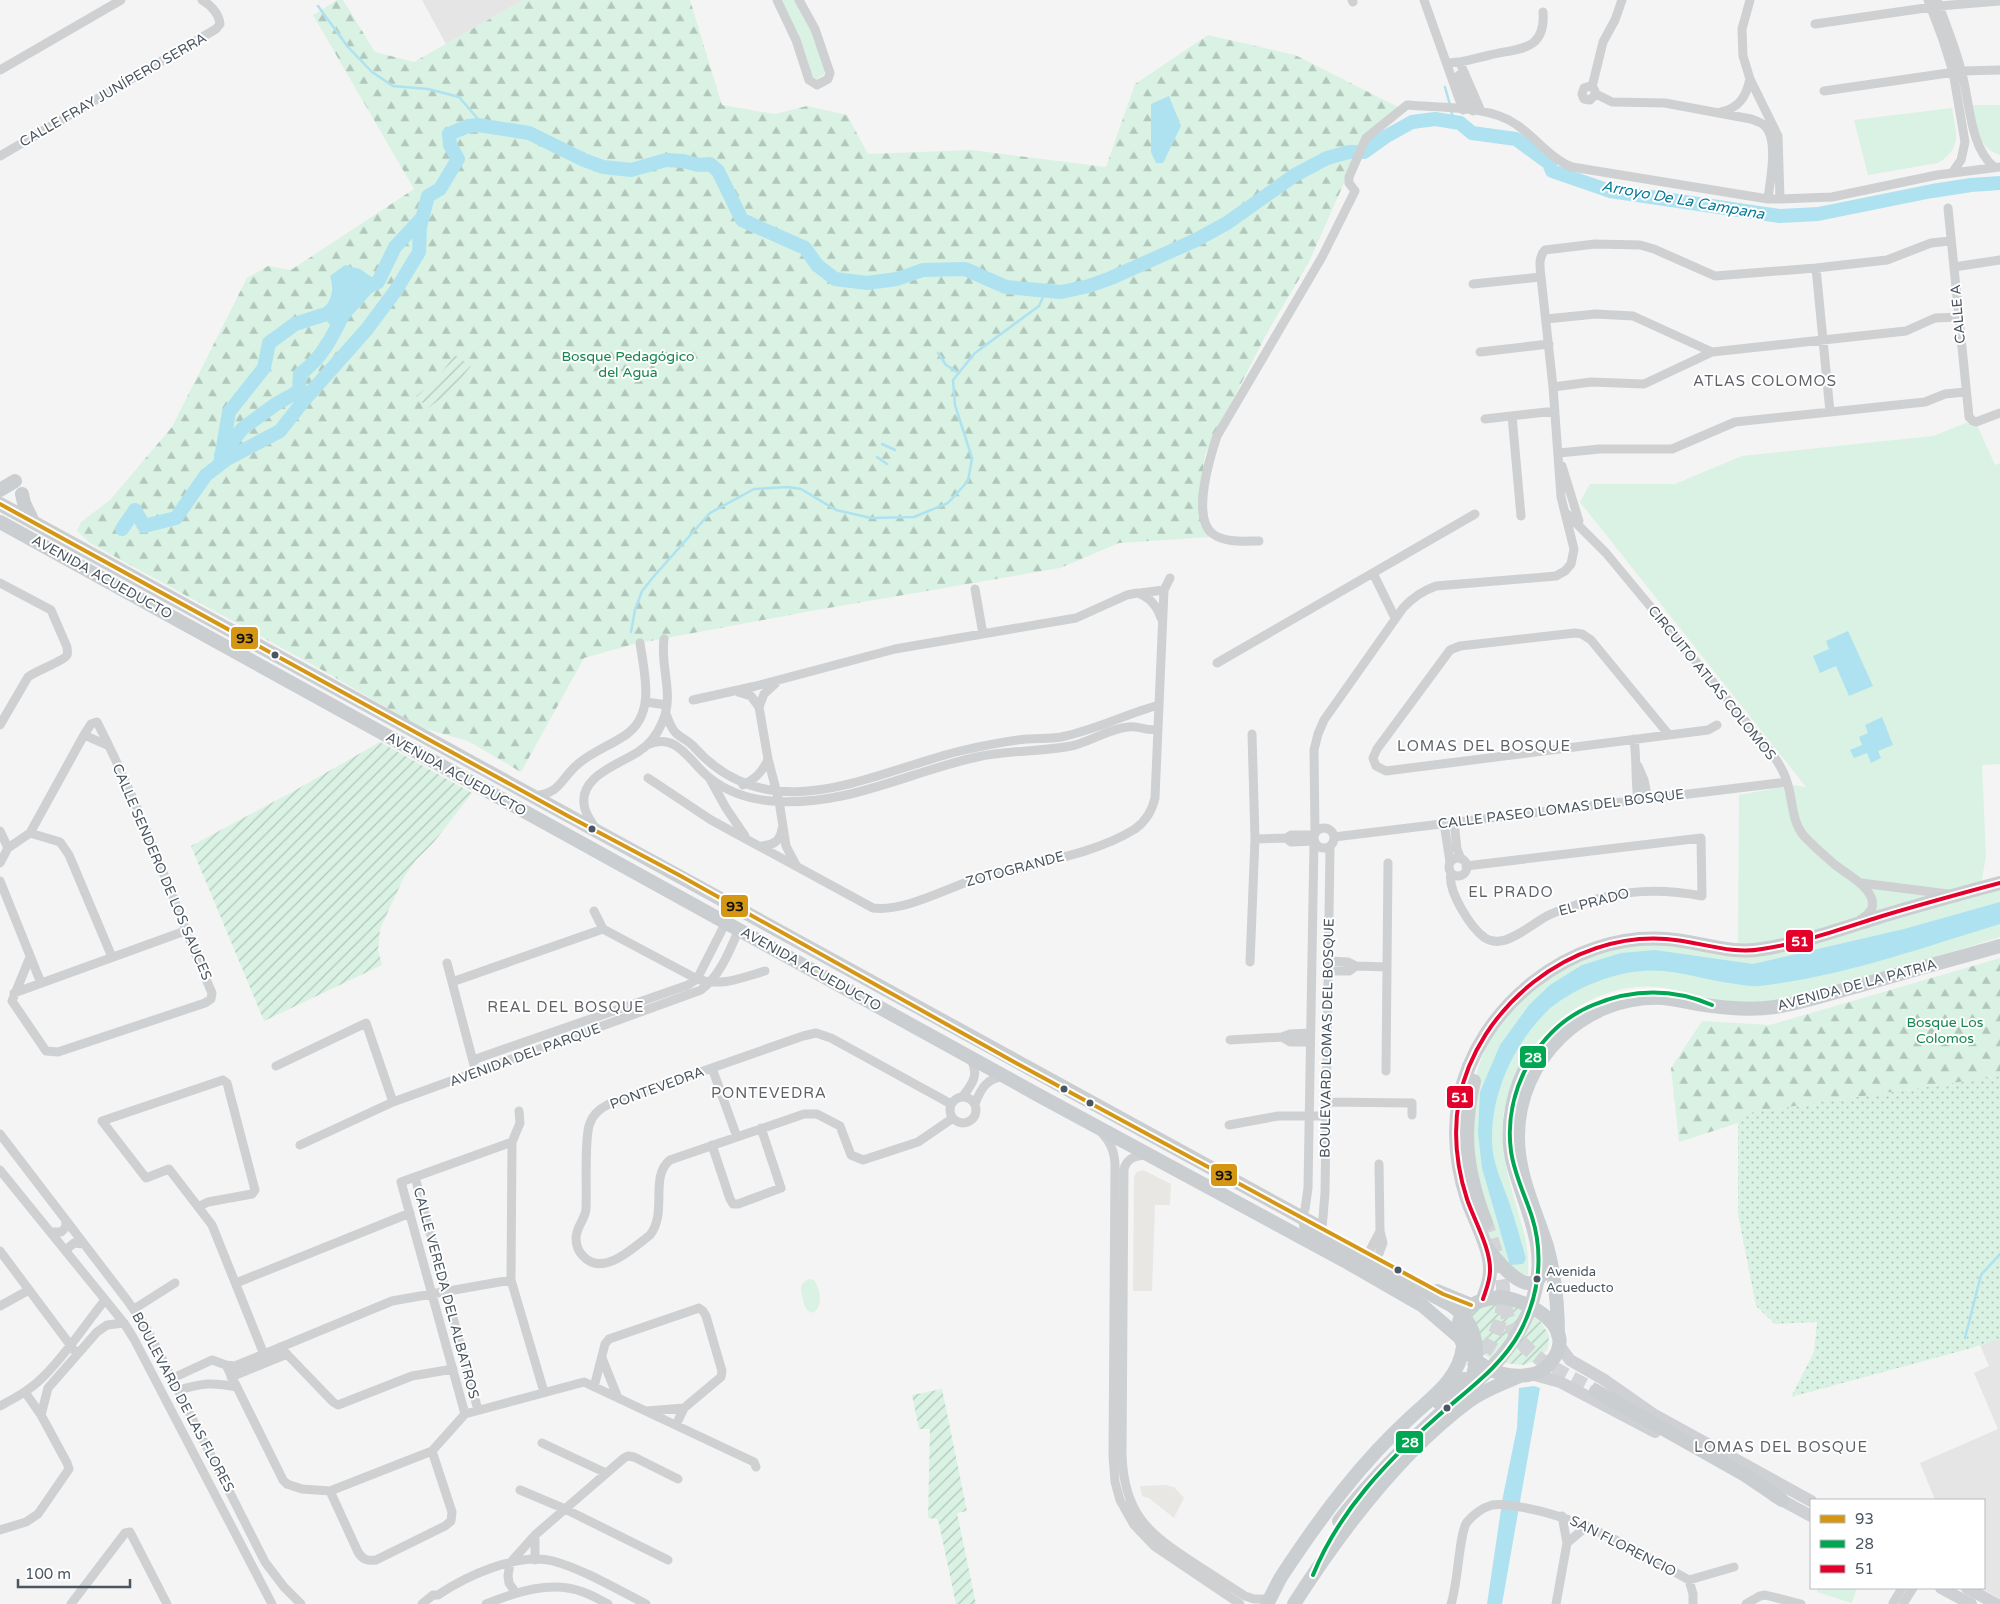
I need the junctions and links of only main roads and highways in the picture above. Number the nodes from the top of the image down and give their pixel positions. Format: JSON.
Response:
{"nodes":[{"id":1,"x":16,"y":481,"type":"dead end"},
{"id":2,"x":0,"y":490,"type":"edge"},
{"id":3,"x":22,"y":494,"type":"dead end"},
{"id":4,"x":0,"y":504,"type":"edge"},
{"id":5,"x":0,"y":522,"type":"edge"},
{"id":6,"x":34,"y":522,"type":"junction"},
{"id":7,"x":336,"y":687,"type":"junction"},
{"id":8,"x":327,"y":701,"type":"junction"},
{"id":9,"x":2000,"y":883,"type":"edge"},
{"id":10,"x":2000,"y":946,"type":"edge"},
{"id":11,"x":1712,"y":1005,"type":"junction"},
{"id":12,"x":1501,"y":1013,"type":"junction"},
{"id":13,"x":1301,"y":1219,"type":"junction"},
{"id":14,"x":1538,"y":1221,"type":"junction"},
{"id":15,"x":1486,"y":1223,"type":"tunnel mouth"},
{"id":16,"x":1484,"y":1245,"type":"junction"},
{"id":17,"x":1477,"y":1302,"type":"junction"},
{"id":18,"x":1559,"y":1340,"type":"junction"},
{"id":19,"x":1461,"y":1342,"type":"junction"},
{"id":20,"x":1526,"y":1375,"type":"junction"},
{"id":21,"x":1458,"y":1379,"type":"junction"},
{"id":22,"x":1596,"y":1391,"type":"tunnel mouth"},
{"id":23,"x":1467,"y":1397,"type":"junction"},
{"id":24,"x":1782,"y":1500,"type":"junction"},
{"id":25,"x":1810,"y":1500,"type":"edge"},
{"id":26,"x":1810,"y":1515,"type":"edge"},
{"id":27,"x":1313,"y":1574,"type":"junction"},
{"id":28,"x":1943,"y":1589,"type":"edge"},
{"id":29,"x":1969,"y":1589,"type":"edge"},
{"id":30,"x":1268,"y":1601,"type":"edge"},
{"id":31,"x":1294,"y":1604,"type":"edge"},
{"id":32,"x":1971,"y":1604,"type":"edge"},
{"id":33,"x":1996,"y":1604,"type":"edge"}],
"edges":[{"from":1,"to":2,"type":"main road"},
{"from":3,"to":6,"type":"main road"},
{"from":4,"to":6,"type":"main road","name":"AVENIDA ACUEDUCTO"},
{"from":5,"to":8,"type":"main road","name":"AVENIDA ACUEDUCTO"},
{"from":6,"to":7,"type":"main road","name":"AVENIDA ACUEDUCTO"},
{"from":7,"to":8,"type":"main road"},
{"from":7,"to":13,"type":"main road","name":"AVENIDA ACUEDUCTO"},
{"from":8,"to":19,"type":"main road","name":"AVENIDA ACUEDUCTO"},
{"from":9,"to":12,"type":"main road"},
{"from":10,"to":11,"type":"main road","name":"AVENIDA DE LA PATRIA"},
{"from":11,"to":14,"type":"main road","name":"AVENIDA DE LA PATRIA"},
{"from":11,"to":23,"type":"main road","name":"AVENIDA DE LA PATRIA","bridge":true},
{"from":12,"to":15,"type":"main road"},
{"from":12,"to":16,"type":"main road"},
{"from":13,"to":17,"type":"main road","name":"AVENIDA ACUEDUCTO"},
{"from":13,"to":23,"type":"main road","bridge":true},
{"from":14,"to":16,"type":"main road"},
{"from":14,"to":18,"type":"main road","name":"AVENIDA DE LA PATRIA"},
{"from":16,"to":17,"type":"main road"},
{"from":17,"to":18,"type":"main road"},
{"from":17,"to":19,"type":"main road"},
{"from":18,"to":20,"type":"main road"},
{"from":18,"to":25,"type":"main road"},
{"from":19,"to":20,"type":"main road"},
{"from":19,"to":21,"type":"main road"},
{"from":20,"to":23,"type":"main road","name":"AVENIDA DE LA PATRIA"},
{"from":20,"to":24,"type":"main road"},
{"from":21,"to":23,"type":"main road"},
{"from":21,"to":30,"type":"main road"},
{"from":22,"to":24,"type":"main road"},
{"from":23,"to":27,"type":"main road","name":"AVENIDA DE LA PATRIA"},
{"from":23,"to":27,"type":"main road","name":"AVENIDA DE LA PATRIA","bridge":true},
{"from":24,"to":26,"type":"main road"},
{"from":27,"to":31,"type":"main road","name":"AVENIDA DE LA PATRIA"},
{"from":28,"to":32,"type":"main road"},
{"from":29,"to":33,"type":"main road"}]}
